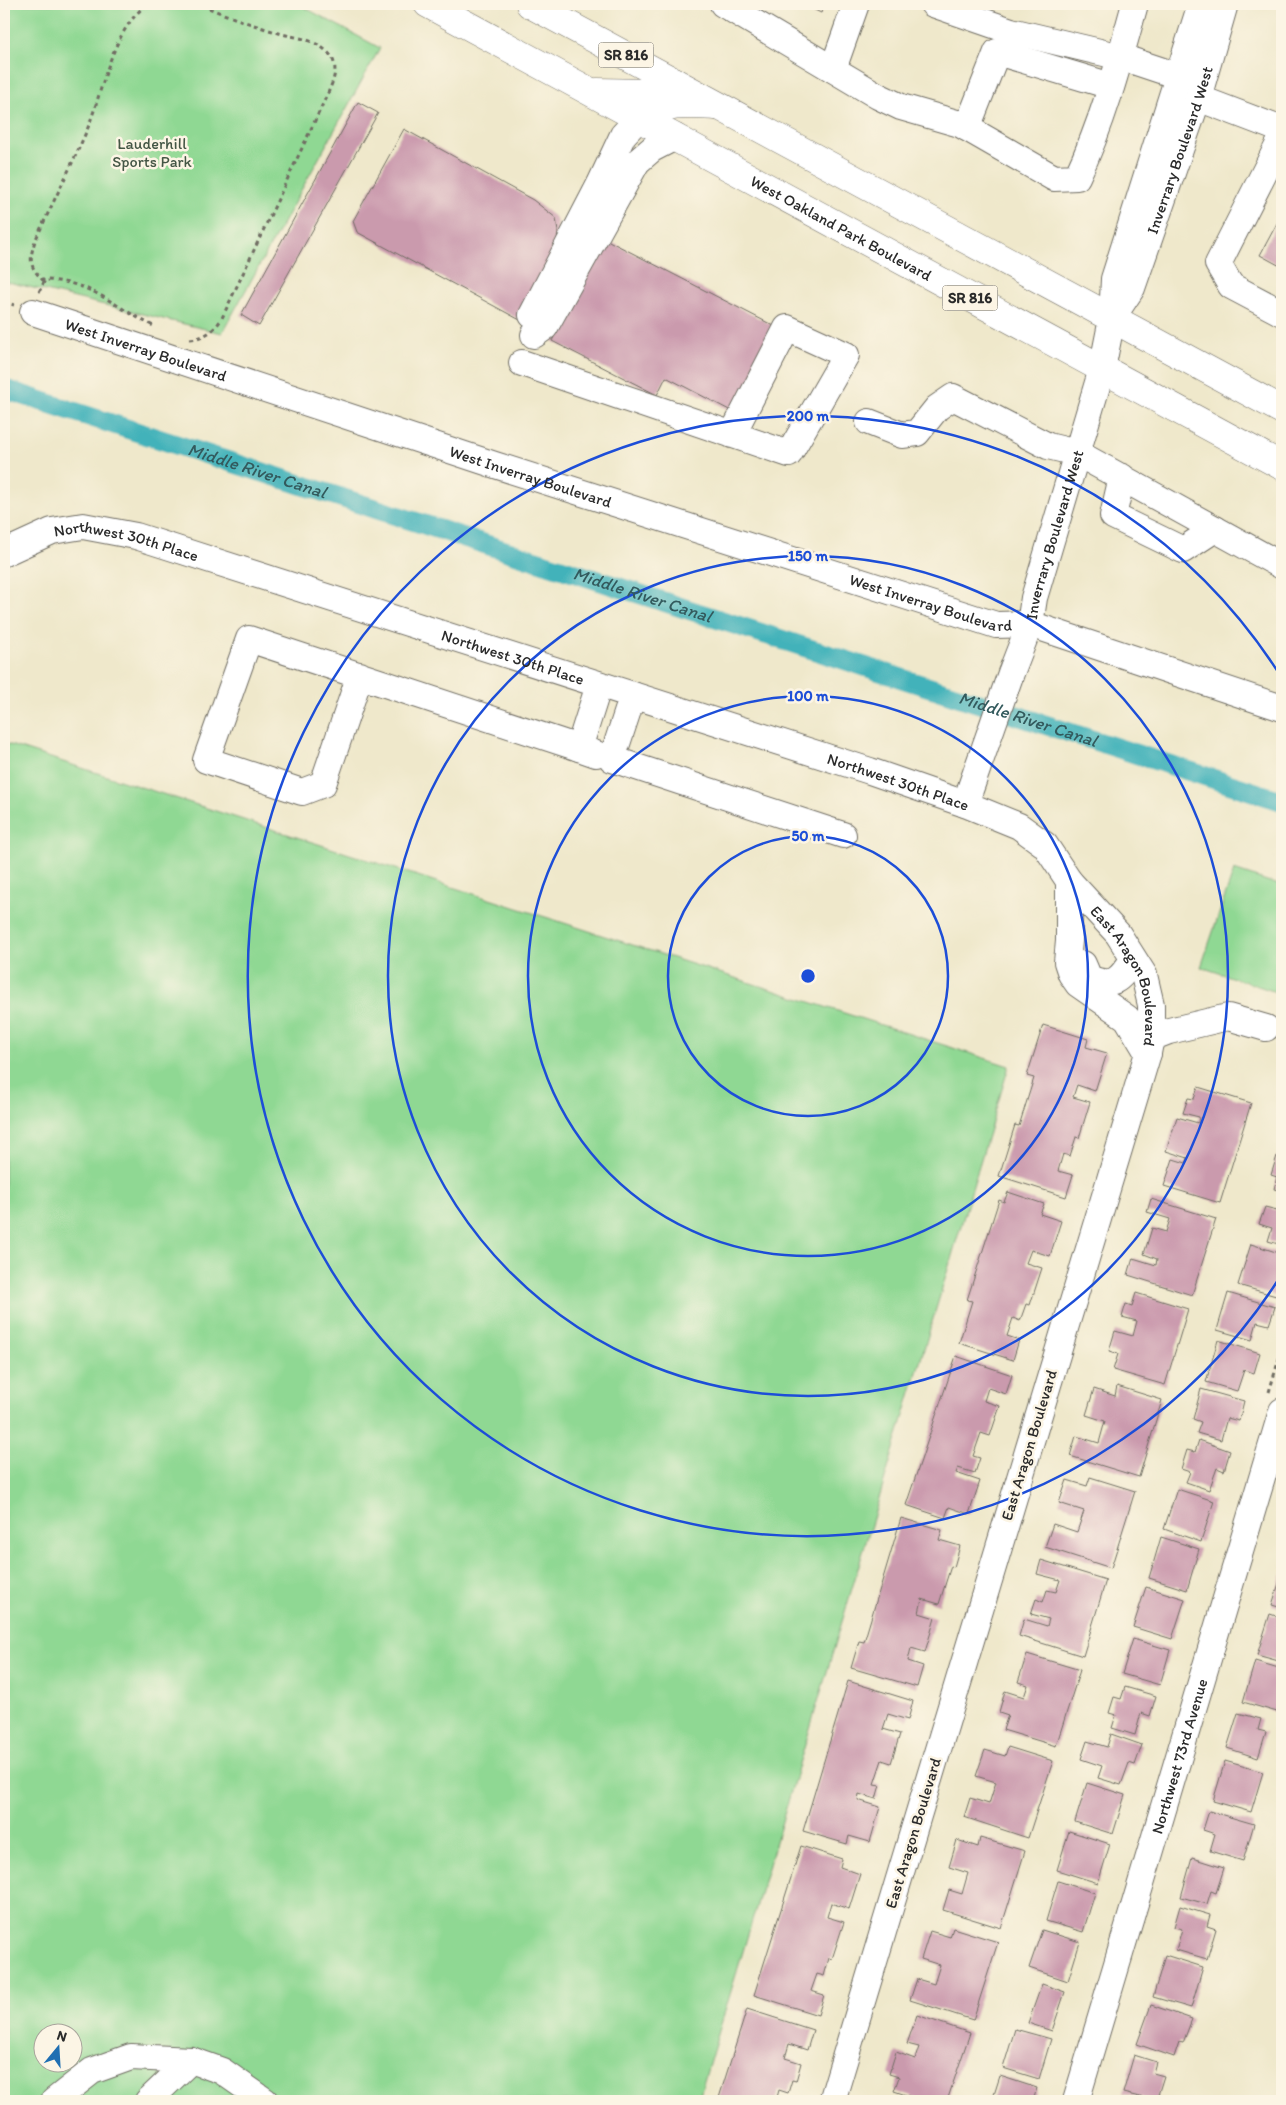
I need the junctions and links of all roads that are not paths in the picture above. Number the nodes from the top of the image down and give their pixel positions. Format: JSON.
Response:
{"nodes":[{"id":1,"x":428,"y":4,"type":"edge"},
{"id":2,"x":530,"y":4,"type":"edge"},
{"id":3,"x":723,"y":4,"type":"edge"},
{"id":4,"x":856,"y":4,"type":"edge"},
{"id":5,"x":933,"y":4,"type":"edge"},
{"id":6,"x":1134,"y":4,"type":"edge"},
{"id":7,"x":1201,"y":4,"type":"edge"},
{"id":8,"x":1225,"y":4,"type":"edge"},
{"id":9,"x":1023,"y":47,"type":"junction"},
{"id":10,"x":1121,"y":57,"type":"junction"},
{"id":11,"x":833,"y":70,"type":"junction"},
{"id":12,"x":1178,"y":76,"type":"junction"},
{"id":13,"x":673,"y":80,"type":"junction"},
{"id":14,"x":1111,"y":86,"type":"junction"},
{"id":15,"x":590,"y":92,"type":"junction"},
{"id":16,"x":1198,"y":98,"type":"junction"},
{"id":17,"x":722,"y":107,"type":"junction"},
{"id":18,"x":639,"y":118,"type":"junction"},
{"id":19,"x":967,"y":128,"type":"junction"},
{"id":20,"x":1282,"y":130,"type":"edge"},
{"id":21,"x":675,"y":137,"type":"junction"},
{"id":22,"x":1282,"y":138,"type":"edge"},
{"id":23,"x":33,"y":312,"type":"dead end"},
{"id":24,"x":1282,"y":313,"type":"edge"},
{"id":25,"x":1112,"y":319,"type":"junction"},
{"id":26,"x":522,"y":363,"type":"dead end"},
{"id":27,"x":1102,"y":370,"type":"junction"},
{"id":28,"x":1282,"y":410,"type":"edge"},
{"id":29,"x":869,"y":422,"type":"dead end"},
{"id":30,"x":732,"y":435,"type":"junction"},
{"id":31,"x":1077,"y":453,"type":"junction"},
{"id":32,"x":1282,"y":466,"type":"edge"},
{"id":33,"x":1122,"y":477,"type":"junction"},
{"id":34,"x":1215,"y":528,"type":"junction"},
{"id":35,"x":4,"y":553,"type":"edge"},
{"id":36,"x":1282,"y":566,"type":"edge"},
{"id":37,"x":1030,"y":624,"type":"junction"},
{"id":38,"x":360,"y":675,"type":"junction"},
{"id":39,"x":599,"y":685,"type":"junction"},
{"id":40,"x":633,"y":695,"type":"junction"},
{"id":41,"x":1282,"y":708,"type":"edge"},
{"id":42,"x":579,"y":748,"type":"junction"},
{"id":43,"x":612,"y":759,"type":"junction"},
{"id":44,"x":965,"y":804,"type":"junction"},
{"id":45,"x":1018,"y":826,"type":"joint"},
{"id":46,"x":843,"y":835,"type":"dead end"},
{"id":47,"x":1069,"y":881,"type":"junction"},
{"id":48,"x":1069,"y":941,"type":"junction"},
{"id":49,"x":1134,"y":960,"type":"junction"},
{"id":50,"x":1266,"y":1028,"type":"dead end"},
{"id":51,"x":1149,"y":1045,"type":"junction"},
{"id":52,"x":1282,"y":1411,"type":"edge"},
{"id":53,"x":191,"y":2060,"type":"junction"},
{"id":54,"x":54,"y":2101,"type":"edge"},
{"id":55,"x":148,"y":2101,"type":"edge"},
{"id":56,"x":265,"y":2101,"type":"edge"},
{"id":57,"x":832,"y":2101,"type":"edge"},
{"id":58,"x":1076,"y":2101,"type":"edge"}],
"edges":[{"from":1,"to":15,"type":"main road","name":"West Oakland Park Boulevard","number":"SR 816"},
{"from":2,"to":13,"type":"main road","number":"SR 816"},
{"from":3,"to":11,"type":"street"},
{"from":4,"to":11,"type":"street"},
{"from":5,"to":9,"type":"street"},
{"from":6,"to":10,"type":"street"},
{"from":7,"to":12,"type":"street","name":"Inverrary Boulevard West"},
{"from":8,"to":16,"type":"street","name":"Inverrary Boulevard West"},
{"from":9,"to":10,"type":"street"},
{"from":9,"to":14,"type":"street"},
{"from":9,"to":19,"type":"street"},
{"from":10,"to":12,"type":"street"},
{"from":10,"to":14,"type":"street"},
{"from":11,"to":19,"type":"street"},
{"from":12,"to":25,"type":"street","name":"Inverrary Boulevard West"},
{"from":13,"to":15,"type":"main road"},
{"from":13,"to":17,"type":"main road","number":"SR 816"},
{"from":14,"to":19,"type":"street"},
{"from":15,"to":18,"type":"main road","name":"West Oakland Park Boulevard","number":"SR 816"},
{"from":16,"to":20,"type":"street"},
{"from":16,"to":25,"type":"street","name":"Inverrary Boulevard West"},
{"from":17,"to":18,"type":"main road"},
{"from":17,"to":25,"type":"main road","number":"SR 816"},
{"from":18,"to":21,"type":"main road","name":"West Oakland Park Boulevard","number":"SR 816"},
{"from":18,"to":21,"type":"street"},
{"from":21,"to":27,"type":"main road","name":"West Oakland Park Boulevard","number":"SR 816"},
{"from":22,"to":24,"type":"street"},
{"from":23,"to":37,"type":"street","name":"West Inverray Boulevard"},
{"from":25,"to":27,"type":"street","name":"Inverrary Boulevard West"},
{"from":25,"to":28,"type":"main road","number":"SR 816"},
{"from":26,"to":30,"type":"street"},
{"from":27,"to":31,"type":"street","name":"Inverrary Boulevard West"},
{"from":27,"to":32,"type":"main road","name":"West Oakland Park Boulevard","number":"SR 816"},
{"from":29,"to":31,"type":"street"},
{"from":30,"to":30,"type":"street"},
{"from":31,"to":33,"type":"street"},
{"from":31,"to":37,"type":"street","name":"Inverrary Boulevard West"},
{"from":33,"to":34,"type":"street"},
{"from":33,"to":34,"type":"street"},
{"from":34,"to":36,"type":"street"},
{"from":35,"to":39,"type":"street","name":"Northwest 30th Place"},
{"from":37,"to":41,"type":"street"},
{"from":37,"to":44,"type":"street","name":"Inverrary Boulevard West"},
{"from":38,"to":38,"type":"street"},
{"from":38,"to":42,"type":"street"},
{"from":39,"to":40,"type":"street","name":"Northwest 30th Place"},
{"from":39,"to":42,"type":"street"},
{"from":40,"to":43,"type":"street"},
{"from":40,"to":44,"type":"street","name":"Northwest 30th Place"},
{"from":42,"to":43,"type":"street"},
{"from":43,"to":46,"type":"street"},
{"from":44,"to":45,"type":"street","name":"Northwest 30th Place"},
{"from":45,"to":47,"type":"street","name":"East Aragon Boulevard"},
{"from":47,"to":48,"type":"street"},
{"from":47,"to":49,"type":"street","name":"East Aragon Boulevard"},
{"from":48,"to":49,"type":"street"},
{"from":48,"to":51,"type":"street"},
{"from":49,"to":51,"type":"street","name":"East Aragon Boulevard"},
{"from":50,"to":51,"type":"street"},
{"from":51,"to":57,"type":"street","name":"East Aragon Boulevard"},
{"from":52,"to":58,"type":"street","name":"Northwest 73rd Avenue"},
{"from":53,"to":54,"type":"street"},
{"from":53,"to":55,"type":"street"},
{"from":53,"to":56,"type":"street"}]}
